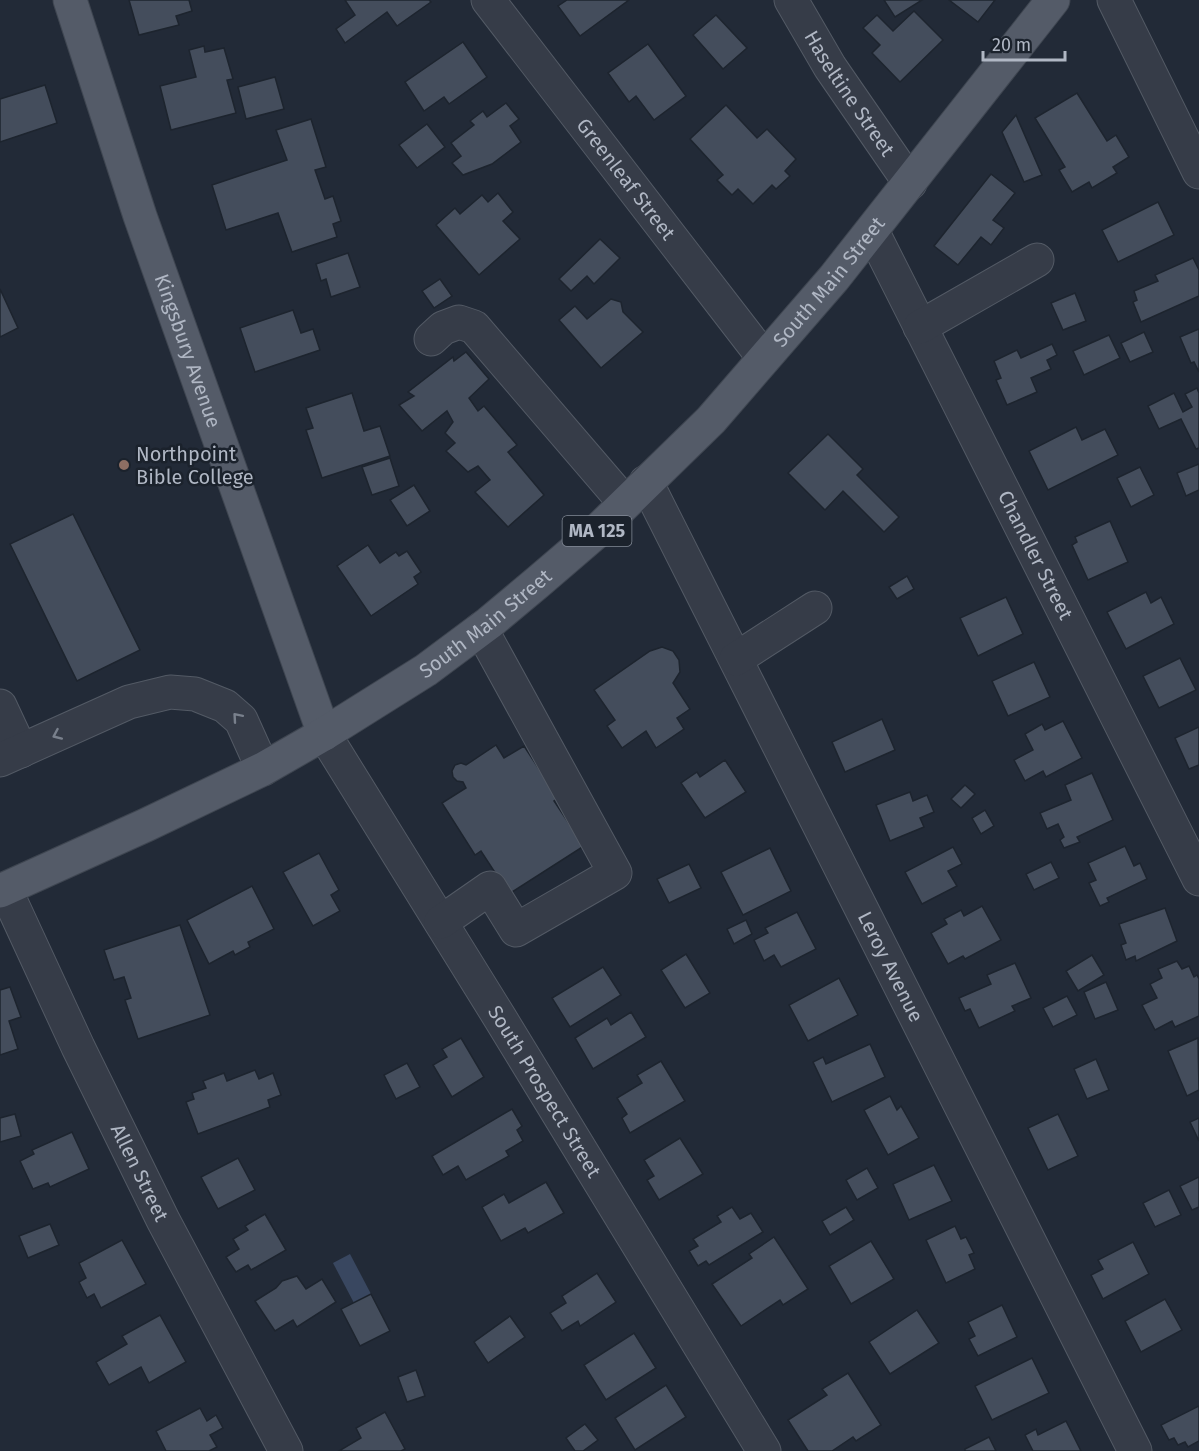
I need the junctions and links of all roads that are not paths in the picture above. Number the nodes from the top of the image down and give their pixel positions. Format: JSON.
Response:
{"nodes":[{"id":1,"x":70,"y":0,"type":"edge"},
{"id":2,"x":488,"y":0,"type":"edge"},
{"id":3,"x":791,"y":0,"type":"edge"},
{"id":4,"x":1053,"y":0,"type":"edge"},
{"id":5,"x":1114,"y":0,"type":"edge"},
{"id":6,"x":1199,"y":172,"type":"edge"},
{"id":7,"x":910,"y":183,"type":"junction"},
{"id":8,"x":872,"y":231,"type":"junction"},
{"id":9,"x":1037,"y":260,"type":"dead end"},
{"id":10,"x":920,"y":327,"type":"junction"},
{"id":11,"x":431,"y":339,"type":"dead end"},
{"id":12,"x":764,"y":358,"type":"junction"},
{"id":13,"x":636,"y":492,"type":"junction"},
{"id":14,"x":815,"y":608,"type":"dead end"},
{"id":15,"x":481,"y":629,"type":"junction"},
{"id":16,"x":736,"y":659,"type":"junction"},
{"id":17,"x":0,"y":706,"type":"edge"},
{"id":18,"x":324,"y":734,"type":"junction"},
{"id":19,"x":10,"y":756,"type":"edge"},
{"id":20,"x":263,"y":769,"type":"junction"},
{"id":21,"x":1199,"y":879,"type":"edge"},
{"id":22,"x":2,"y":890,"type":"edge"},
{"id":23,"x":441,"y":922,"type":"junction"},
{"id":24,"x":286,"y":1451,"type":"edge"},
{"id":25,"x":764,"y":1451,"type":"edge"},
{"id":26,"x":1135,"y":1451,"type":"edge"}],
"edges":[{"from":1,"to":18,"type":"main road","name":"Kingsbury Avenue"},
{"from":2,"to":12,"type":"street","name":"Greenleaf Street"},
{"from":3,"to":7,"type":"street","name":"Haseltine Street"},
{"from":4,"to":7,"type":"main road","name":"South Main Street","number":"MA 125"},
{"from":5,"to":6,"type":"street"},
{"from":7,"to":8,"type":"main road","name":"South Main Street","number":"MA 125"},
{"from":8,"to":10,"type":"street","name":"Chandler Street"},
{"from":8,"to":12,"type":"main road","name":"South Main Street","number":"MA 125"},
{"from":9,"to":10,"type":"street"},
{"from":10,"to":21,"type":"street","name":"Chandler Street"},
{"from":11,"to":13,"type":"street","name":"Leroy Avenue"},
{"from":12,"to":13,"type":"main road","name":"South Main Street","number":"MA 125"},
{"from":13,"to":15,"type":"main road","name":"South Main Street","number":"MA 125"},
{"from":13,"to":16,"type":"street","name":"Leroy Avenue"},
{"from":14,"to":16,"type":"street"},
{"from":15,"to":18,"type":"main road","name":"South Main Street","number":"MA 125"},
{"from":15,"to":23,"type":"street"},
{"from":16,"to":26,"type":"street","name":"Leroy Avenue"},
{"from":17,"to":19,"type":"street"},
{"from":18,"to":20,"type":"main road","name":"South Main Street","number":"MA 125"},
{"from":18,"to":23,"type":"street","name":"South Prospect Street"},
{"from":20,"to":19,"type":"street","one_way":true},
{"from":20,"to":22,"type":"main road","name":"South Main Street","number":"MA 125"},
{"from":22,"to":24,"type":"street","name":"Allen Street"},
{"from":23,"to":25,"type":"street","name":"South Prospect Street"}]}
